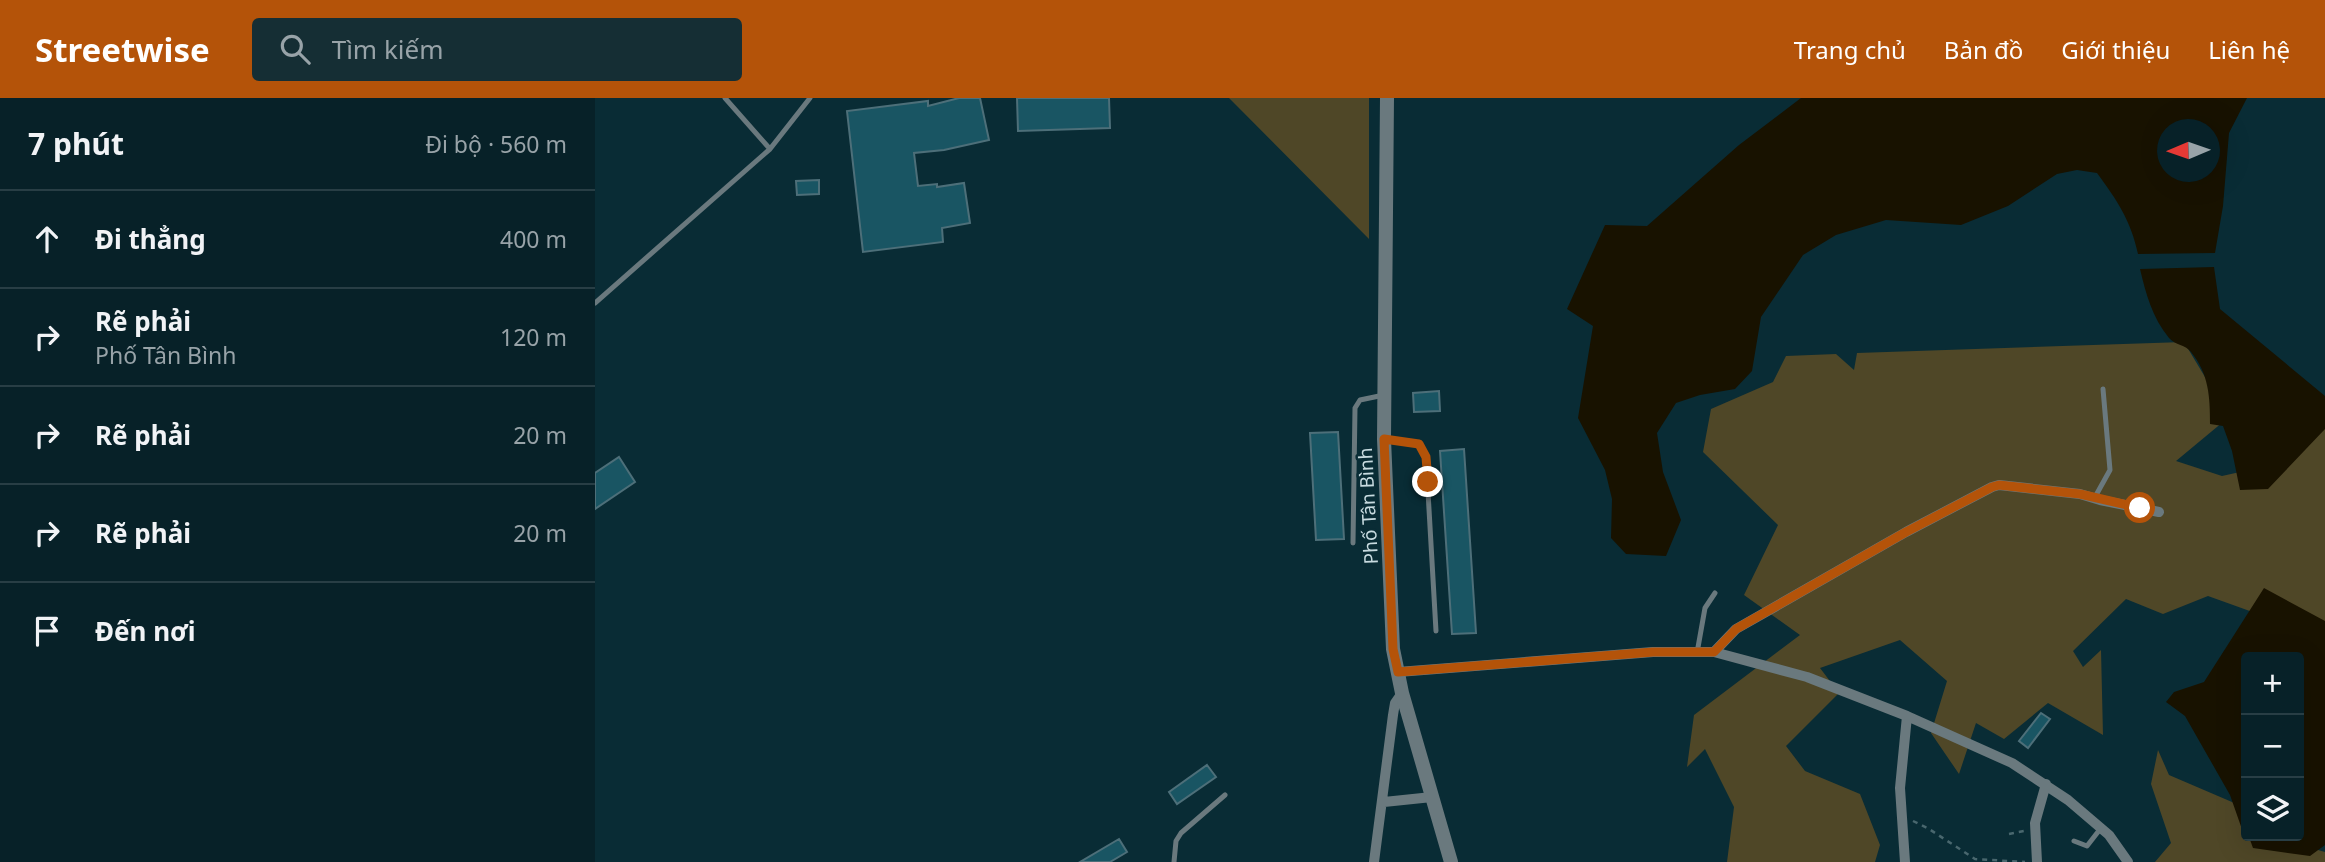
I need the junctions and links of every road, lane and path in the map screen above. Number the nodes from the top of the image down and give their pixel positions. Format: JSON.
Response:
{"nodes":[{"id":1,"x":725,"y":98,"type":"edge"},
{"id":2,"x":810,"y":98,"type":"edge"},
{"id":3,"x":1387,"y":98,"type":"edge"},
{"id":4,"x":770,"y":149,"type":"junction"},
{"id":5,"x":595,"y":303,"type":"edge"},
{"id":6,"x":2103,"y":389,"type":"dead end"},
{"id":7,"x":1384,"y":395,"type":"junction"},
{"id":8,"x":1384,"y":439,"type":"junction"},
{"id":9,"x":2095,"y":498,"type":"junction"},
{"id":10,"x":2159,"y":512,"type":"dead end"},
{"id":11,"x":1353,"y":543,"type":"dead end"},
{"id":12,"x":1715,"y":593,"type":"dead end"},
{"id":13,"x":1436,"y":631,"type":"dead end"},
{"id":14,"x":1714,"y":652,"type":"junction"},
{"id":15,"x":1697,"y":653,"type":"junction"},
{"id":16,"x":1398,"y":672,"type":"junction"},
{"id":17,"x":1402,"y":692,"type":"junction"},
{"id":18,"x":1907,"y":716,"type":"junction"},
{"id":19,"x":2046,"y":783,"type":"junction"},
{"id":20,"x":1225,"y":795,"type":"dead end"},
{"id":21,"x":1432,"y":797,"type":"junction"},
{"id":22,"x":1384,"y":802,"type":"junction"},
{"id":23,"x":1902,"y":819,"type":"junction"},
{"id":24,"x":2101,"y":828,"type":"junction"},
{"id":25,"x":2034,"y":829,"type":"junction"},
{"id":26,"x":2010,"y":834,"type":"dead end"},
{"id":27,"x":2074,"y":841,"type":"dead end"},
{"id":28,"x":1174,"y":862,"type":"edge"},
{"id":29,"x":1374,"y":862,"type":"edge"},
{"id":30,"x":1451,"y":862,"type":"edge"},
{"id":31,"x":1905,"y":862,"type":"edge"},
{"id":32,"x":2036,"y":862,"type":"edge"},
{"id":33,"x":2128,"y":862,"type":"edge"}],
"edges":[{"from":1,"to":4,"type":"lane"},
{"from":2,"to":4,"type":"lane"},
{"from":3,"to":7,"type":"street","name":"Phố Tân Bình"},
{"from":4,"to":5,"type":"lane"},
{"from":6,"to":9,"type":"lane"},
{"from":7,"to":8,"type":"street","name":"Phố Tân Bình"},
{"from":7,"to":11,"type":"lane"},
{"from":8,"to":13,"type":"lane"},
{"from":8,"to":16,"type":"street","name":"Phố Tân Bình"},
{"from":9,"to":10,"type":"street"},
{"from":9,"to":14,"type":"street"},
{"from":12,"to":15,"type":"lane"},
{"from":14,"to":15,"type":"street"},
{"from":14,"to":18,"type":"street"},
{"from":15,"to":16,"type":"street"},
{"from":16,"to":17,"type":"street","name":"Phố Tân Bình"},
{"from":17,"to":21,"type":"street","name":"Phố Tân Bình"},
{"from":17,"to":22,"type":"street"},
{"from":18,"to":19,"type":"street"},
{"from":18,"to":23,"type":"street"},
{"from":19,"to":24,"type":"street"},
{"from":19,"to":25,"type":"street"},
{"from":20,"to":28,"type":"lane"},
{"from":21,"to":22,"type":"street"},
{"from":21,"to":30,"type":"street","name":"Phố Tân Bình"},
{"from":22,"to":29,"type":"street"},
{"from":23,"to":31,"type":"street"},
{"from":23,"to":32,"type":"path"},
{"from":24,"to":27,"type":"lane"},
{"from":24,"to":33,"type":"street"},
{"from":25,"to":26,"type":"path"},
{"from":25,"to":32,"type":"street"}]}
